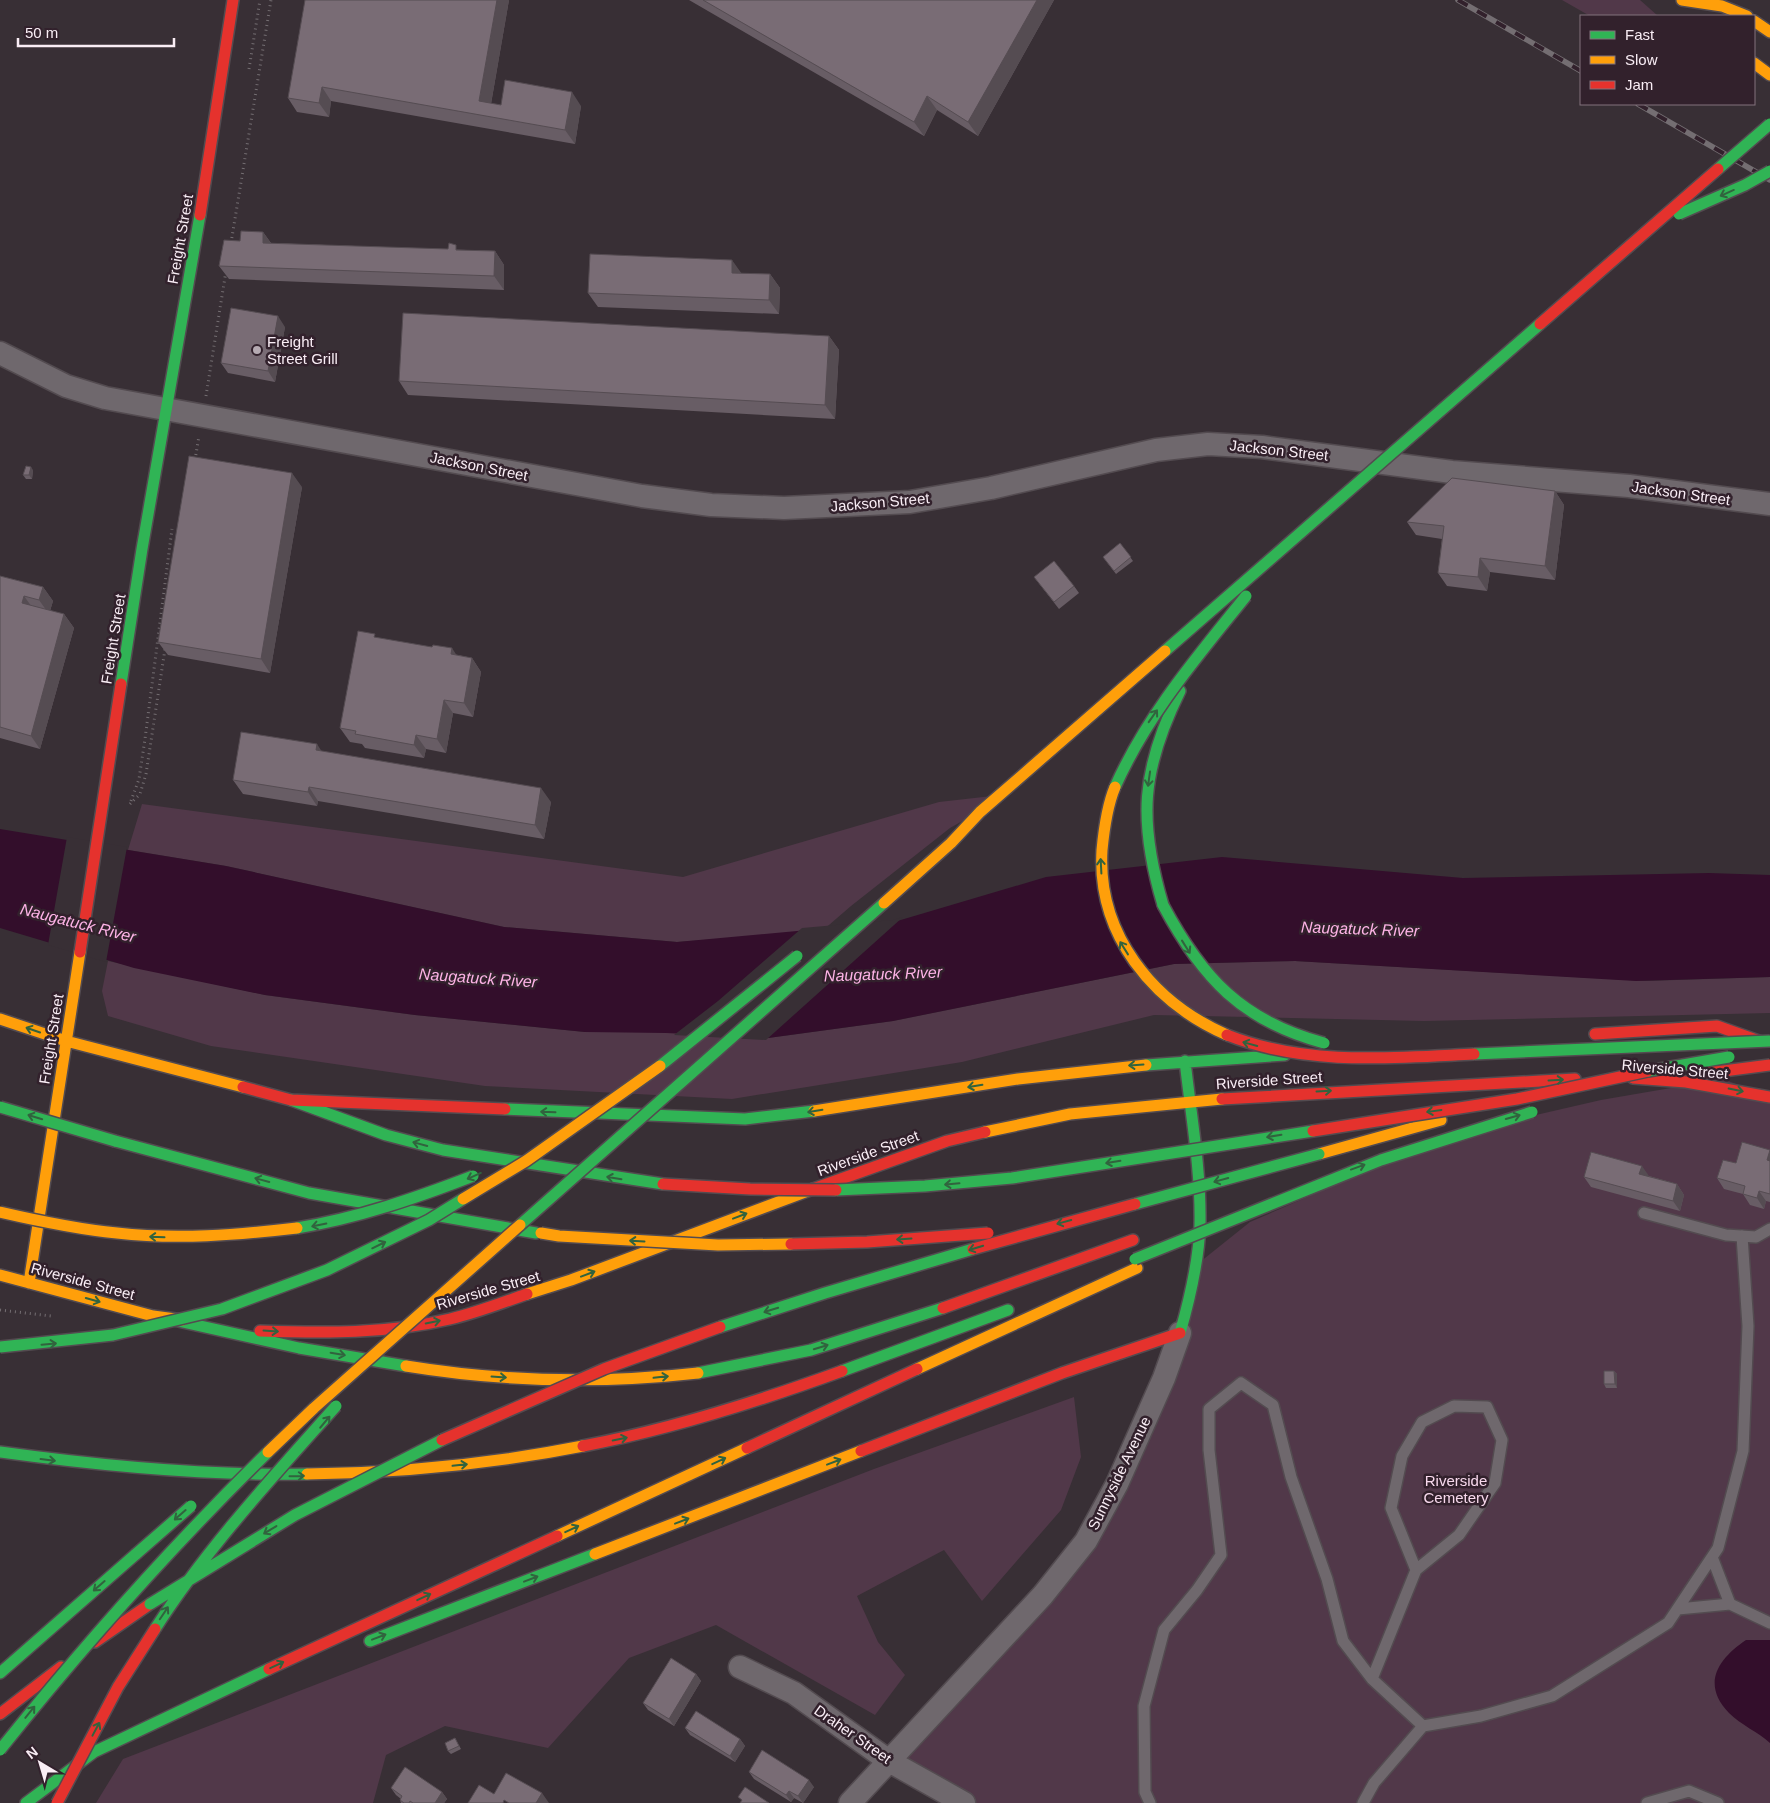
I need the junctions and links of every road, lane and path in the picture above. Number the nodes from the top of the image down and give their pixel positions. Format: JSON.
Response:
{"nodes":[{"id":1,"x":233,"y":0,"type":"edge"},
{"id":2,"x":271,"y":0,"type":"edge"},
{"id":3,"x":1682,"y":0,"type":"edge"},
{"id":4,"x":1697,"y":15,"type":"edge"},
{"id":5,"x":1744,"y":15,"type":"edge"},
{"id":6,"x":1755,"y":22,"type":"edge"},
{"id":7,"x":1770,"y":32,"type":"edge"},
{"id":8,"x":1755,"y":65,"type":"edge"},
{"id":9,"x":1770,"y":75,"type":"edge"},
{"id":10,"x":1770,"y":123,"type":"edge"},
{"id":11,"x":1770,"y":171,"type":"edge"},
{"id":12,"x":1649,"y":227,"type":"junction"},
{"id":13,"x":230,"y":248,"type":"edge"},
{"id":14,"x":227,"y":267,"type":"edge"},
{"id":15,"x":0,"y":353,"type":"edge"},
{"id":16,"x":166,"y":408,"type":"junction"},
{"id":17,"x":203,"y":415,"type":"junction"},
{"id":18,"x":195,"y":462,"type":"edge"},
{"id":19,"x":1770,"y":504,"type":"edge"},
{"id":20,"x":1287,"y":544,"type":"junction"},
{"id":21,"x":165,"y":646,"type":"edge"},
{"id":22,"x":130,"y":804,"type":"dead end"},
{"id":23,"x":980,"y":811,"type":"junction"},
{"id":24,"x":935,"y":841,"type":"dead end"},
{"id":25,"x":0,"y":1019,"type":"edge"},
{"id":26,"x":1770,"y":1032,"type":"edge"},
{"id":27,"x":1579,"y":1035,"type":"dead end"},
{"id":28,"x":66,"y":1041,"type":"junction"},
{"id":29,"x":1770,"y":1041,"type":"edge"},
{"id":30,"x":1481,"y":1042,"type":"dead end"},
{"id":31,"x":1770,"y":1045,"type":"edge"},
{"id":32,"x":1770,"y":1050,"type":"edge"},
{"id":33,"x":1185,"y":1061,"type":"junction"},
{"id":34,"x":1770,"y":1065,"type":"edge"},
{"id":35,"x":1631,"y":1087,"type":"dead end"},
{"id":36,"x":1770,"y":1097,"type":"edge"},
{"id":37,"x":1517,"y":1099,"type":"junction"},
{"id":38,"x":291,"y":1100,"type":"junction"},
{"id":39,"x":1188,"y":1101,"type":"junction"},
{"id":40,"x":0,"y":1107,"type":"edge"},
{"id":41,"x":1547,"y":1108,"type":"dead end"},
{"id":42,"x":1322,"y":1180,"type":"junction"},
{"id":43,"x":0,"y":1212,"type":"edge"},
{"id":44,"x":1644,"y":1213,"type":"dead end"},
{"id":45,"x":1190,"y":1222,"type":"dead end"},
{"id":46,"x":1040,"y":1229,"type":"junction"},
{"id":47,"x":1770,"y":1229,"type":"edge"},
{"id":48,"x":1742,"y":1236,"type":"junction"},
{"id":49,"x":1138,"y":1238,"type":"dead end"},
{"id":50,"x":1136,"y":1264,"type":"junction"},
{"id":51,"x":0,"y":1274,"type":"edge"},
{"id":52,"x":29,"y":1283,"type":"junction"},
{"id":53,"x":1052,"y":1294,"type":"dead end"},
{"id":54,"x":1016,"y":1307,"type":"dead end"},
{"id":55,"x":0,"y":1310,"type":"edge"},
{"id":56,"x":51,"y":1316,"type":"dead end"},
{"id":57,"x":153,"y":1316,"type":"junction"},
{"id":58,"x":1180,"y":1333,"type":"junction"},
{"id":59,"x":0,"y":1347,"type":"edge"},
{"id":60,"x":360,"y":1366,"type":"junction"},
{"id":61,"x":0,"y":1452,"type":"edge"},
{"id":62,"x":219,"y":1482,"type":"dead end"},
{"id":63,"x":196,"y":1501,"type":"dead end"},
{"id":64,"x":1712,"y":1557,"type":"junction"},
{"id":65,"x":1416,"y":1570,"type":"junction"},
{"id":66,"x":1730,"y":1604,"type":"junction"},
{"id":67,"x":1678,"y":1609,"type":"junction"},
{"id":68,"x":1770,"y":1623,"type":"edge"},
{"id":69,"x":357,"y":1646,"type":"dead end"},
{"id":70,"x":302,"y":1667,"type":"dead end"},
{"id":71,"x":740,"y":1667,"type":"dead end"},
{"id":72,"x":0,"y":1673,"type":"edge"},
{"id":73,"x":1372,"y":1679,"type":"junction"},
{"id":74,"x":0,"y":1714,"type":"edge"},
{"id":75,"x":1423,"y":1726,"type":"junction"},
{"id":76,"x":137,"y":1730,"type":"junction"},
{"id":77,"x":0,"y":1750,"type":"edge"},
{"id":78,"x":889,"y":1761,"type":"junction"},
{"id":79,"x":26,"y":1803,"type":"edge"},
{"id":80,"x":57,"y":1803,"type":"edge"},
{"id":81,"x":850,"y":1803,"type":"edge"},
{"id":82,"x":964,"y":1803,"type":"edge"},
{"id":83,"x":1150,"y":1803,"type":"edge"},
{"id":84,"x":1363,"y":1803,"type":"edge"},
{"id":85,"x":1647,"y":1803,"type":"edge"},
{"id":86,"x":1718,"y":1803,"type":"edge"}],
"edges":[{"from":1,"to":16,"type":"main road","name":"Freight Street"},
{"from":2,"to":13,"type":"path"},
{"from":3,"to":4,"type":"main road"},
{"from":3,"to":5,"type":"main road"},
{"from":6,"to":7,"type":"main road"},
{"from":8,"to":9,"type":"main road"},
{"from":10,"to":12,"type":"main road","bridge":true},
{"from":10,"to":20,"type":"main road","bridge":true},
{"from":11,"to":12,"type":"main road","one_way":true,"bridge":true},
{"from":12,"to":20,"type":"main road","bridge":true},
{"from":14,"to":17,"type":"path"},
{"from":15,"to":16,"type":"street","name":"Jackson Street"},
{"from":16,"to":17,"type":"street","name":"Jackson Street"},
{"from":16,"to":28,"type":"main road","name":"Freight Street"},
{"from":17,"to":18,"type":"path"},
{"from":17,"to":19,"type":"street","name":"Jackson Street"},
{"from":20,"to":23,"type":"main road","bridge":true},
{"from":20,"to":26,"type":"main road","one_way":true,"bridge":true},
{"from":29,"to":20,"type":"main road","one_way":true,"bridge":true},
{"from":21,"to":22,"type":"path"},
{"from":23,"to":24,"type":"main road"},
{"from":23,"to":60,"type":"main road","bridge":true},
{"from":23,"to":62,"type":"main road","bridge":true},
{"from":28,"to":25,"type":"main road","name":"Riverside Street","one_way":true},
{"from":27,"to":31,"type":"main road"},
{"from":28,"to":38,"type":"main road","name":"Riverside Street"},
{"from":28,"to":52,"type":"main road","name":"Freight Street"},
{"from":30,"to":33,"type":"main road","name":"Riverside Street"},
{"from":32,"to":37,"type":"main road","bridge":true},
{"from":33,"to":38,"type":"main road","name":"Riverside Street","one_way":true},
{"from":33,"to":39,"type":"main road","name":"Sunnyside Avenue"},
{"from":34,"to":35,"type":"main road","bridge":true},
{"from":39,"to":36,"type":"main road","name":"Riverside Street","one_way":true},
{"from":37,"to":38,"type":"main road","one_way":true,"bridge":true},
{"from":37,"to":46,"type":"main road","one_way":true,"bridge":true},
{"from":57,"to":39,"type":"main road","name":"Riverside Street","one_way":true},
{"from":39,"to":58,"type":"main road","name":"Sunnyside Avenue"},
{"from":46,"to":40,"type":"main road","one_way":true,"bridge":true},
{"from":42,"to":41,"type":"main road","one_way":true,"bridge":true},
{"from":42,"to":45,"type":"main road"},
{"from":42,"to":50,"type":"main road","bridge":true},
{"from":59,"to":43,"type":"main road","one_way":true,"bridge":true},
{"from":44,"to":48,"type":"lane"},
{"from":46,"to":74,"type":"main road","one_way":true,"bridge":true},
{"from":47,"to":48,"type":"lane"},
{"from":48,"to":64,"type":"lane"},
{"from":57,"to":49,"type":"main road","one_way":true},
{"from":50,"to":53,"type":"main road"},
{"from":76,"to":50,"type":"main road","one_way":true},
{"from":51,"to":52,"type":"main road","name":"Riverside Street"},
{"from":52,"to":57,"type":"main road","name":"Riverside Street","one_way":true},
{"from":61,"to":54,"type":"main road","one_way":true},
{"from":55,"to":56,"type":"path"},
{"from":69,"to":58,"type":"main road","one_way":true},
{"from":58,"to":78,"type":"street","name":"Sunnyside Avenue"},
{"from":77,"to":60,"type":"main road","one_way":true,"bridge":true},
{"from":80,"to":60,"type":"main road","one_way":true,"bridge":true},
{"from":63,"to":72,"type":"main road","one_way":true,"bridge":true},
{"from":64,"to":66,"type":"lane"},
{"from":64,"to":67,"type":"lane"},
{"from":65,"to":65,"type":"lane"},
{"from":65,"to":73,"type":"lane"},
{"from":66,"to":67,"type":"lane"},
{"from":66,"to":68,"type":"lane"},
{"from":67,"to":75,"type":"lane"},
{"from":70,"to":76,"type":"main road"},
{"from":71,"to":78,"type":"street","name":"Draher Street"},
{"from":73,"to":75,"type":"lane"},
{"from":73,"to":83,"type":"lane"},
{"from":75,"to":84,"type":"lane"},
{"from":76,"to":79,"type":"main road"},
{"from":78,"to":81,"type":"street","name":"Sunnyside Avenue"},
{"from":78,"to":82,"type":"street","name":"Draher Street"},
{"from":85,"to":86,"type":"lane"}]}
